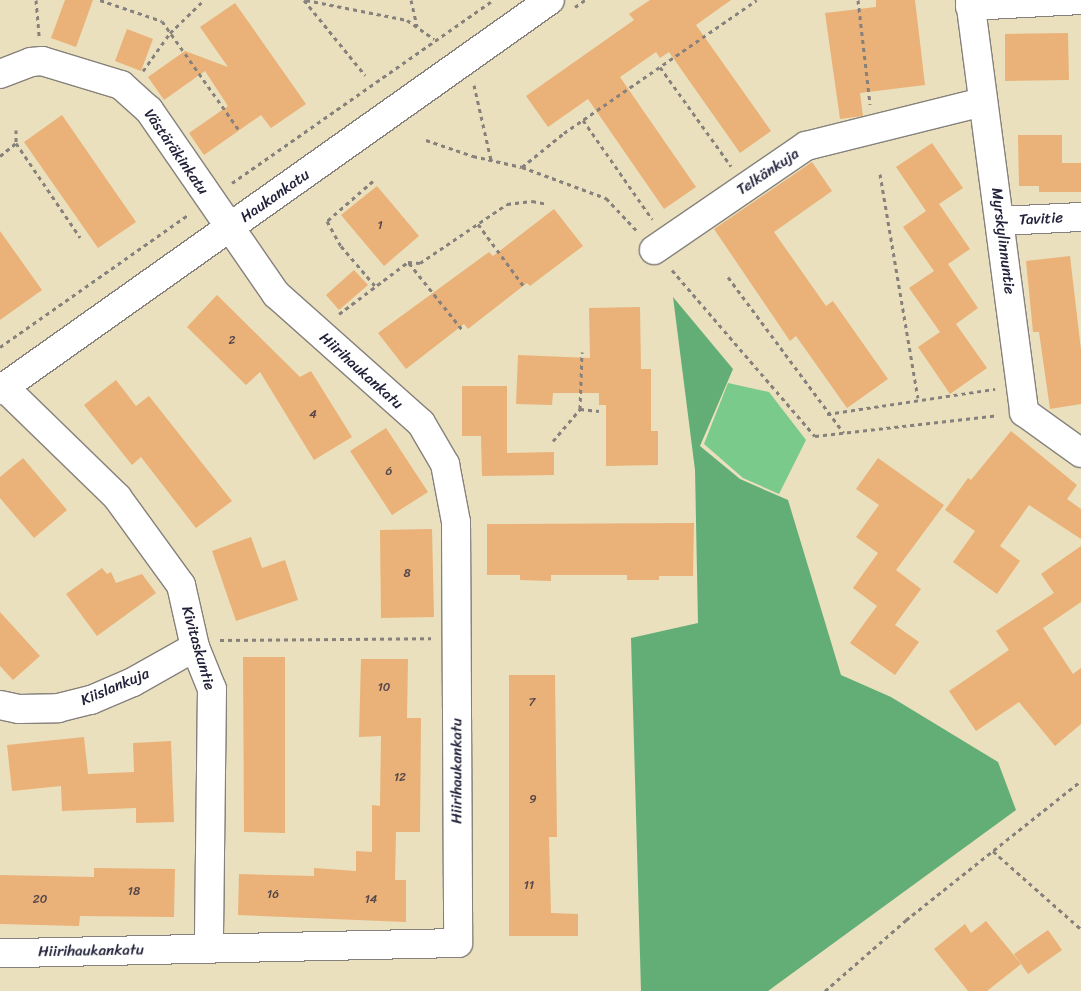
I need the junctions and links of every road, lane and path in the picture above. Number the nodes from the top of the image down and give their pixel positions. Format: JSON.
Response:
{"nodes":[{"id":1,"x":36,"y":0,"type":"edge"},
{"id":2,"x":100,"y":0,"type":"edge"},
{"id":3,"x":204,"y":0,"type":"edge"},
{"id":4,"x":305,"y":0,"type":"edge"},
{"id":5,"x":411,"y":0,"type":"edge"},
{"id":6,"x":493,"y":0,"type":"edge"},
{"id":7,"x":550,"y":0,"type":"edge"},
{"id":8,"x":757,"y":0,"type":"edge"},
{"id":9,"x":858,"y":0,"type":"edge"},
{"id":10,"x":1081,"y":0,"type":"edge"},
{"id":11,"x":970,"y":3,"type":"edge"},
{"id":12,"x":417,"y":27,"type":"junction"},
{"id":13,"x":170,"y":33,"type":"junction"},
{"id":14,"x":434,"y":39,"type":"junction"},
{"id":15,"x":40,"y":44,"type":"dead end"},
{"id":16,"x":660,"y":67,"type":"junction"},
{"id":17,"x":0,"y":74,"type":"edge"},
{"id":18,"x":365,"y":75,"type":"dead end"},
{"id":19,"x":138,"y":77,"type":"dead end"},
{"id":20,"x":474,"y":82,"type":"dead end"},
{"id":21,"x":983,"y":102,"type":"junction"},
{"id":22,"x":584,"y":120,"type":"junction"},
{"id":23,"x":16,"y":130,"type":"dead end"},
{"id":24,"x":239,"y":130,"type":"dead end"},
{"id":25,"x":873,"y":130,"type":"junction"},
{"id":26,"x":426,"y":140,"type":"dead end"},
{"id":27,"x":16,"y":143,"type":"junction"},
{"id":28,"x":0,"y":156,"type":"edge"},
{"id":29,"x":492,"y":160,"type":"junction"},
{"id":30,"x":522,"y":167,"type":"junction"},
{"id":31,"x":732,"y":168,"type":"dead end"},
{"id":32,"x":880,"y":174,"type":"dead end"},
{"id":33,"x":373,"y":181,"type":"dead end"},
{"id":34,"x":209,"y":199,"type":"junction"},
{"id":35,"x":547,"y":204,"type":"dead end"},
{"id":36,"x":1081,"y":217,"type":"edge"},
{"id":37,"x":1001,"y":221,"type":"junction"},
{"id":38,"x":478,"y":224,"type":"junction"},
{"id":39,"x":228,"y":228,"type":"junction"},
{"id":40,"x":80,"y":237,"type":"dead end"},
{"id":41,"x":655,"y":237,"type":"junction"},
{"id":42,"x":408,"y":262,"type":"junction"},
{"id":43,"x":728,"y":278,"type":"dead end"},
{"id":44,"x":376,"y":286,"type":"junction"},
{"id":45,"x":525,"y":288,"type":"dead end"},
{"id":46,"x":317,"y":331,"type":"junction"},
{"id":47,"x":464,"y":332,"type":"dead end"},
{"id":48,"x":0,"y":347,"type":"edge"},
{"id":49,"x":582,"y":352,"type":"dead end"},
{"id":50,"x":2,"y":388,"type":"edge"},
{"id":51,"x":918,"y":398,"type":"junction"},
{"id":52,"x":1022,"y":400,"type":"junction"},
{"id":53,"x":580,"y":409,"type":"junction"},
{"id":54,"x":600,"y":411,"type":"dead end"},
{"id":55,"x":827,"y":414,"type":"junction"},
{"id":56,"x":844,"y":433,"type":"junction"},
{"id":57,"x":552,"y":441,"type":"dead end"},
{"id":58,"x":1081,"y":453,"type":"edge"},
{"id":59,"x":456,"y":637,"type":"junction"},
{"id":60,"x":195,"y":644,"type":"junction"},
{"id":61,"x":0,"y":705,"type":"edge"},
{"id":62,"x":1081,"y":781,"type":"edge"},
{"id":63,"x":993,"y":851,"type":"junction"},
{"id":64,"x":1081,"y":929,"type":"edge"},
{"id":65,"x":209,"y":948,"type":"junction"},
{"id":66,"x":0,"y":953,"type":"edge"},
{"id":67,"x":825,"y":991,"type":"edge"}],
"edges":[{"from":1,"to":15,"type":"path"},
{"from":2,"to":13,"type":"path"},
{"from":3,"to":13,"type":"path"},
{"from":4,"to":12,"type":"path"},
{"from":4,"to":18,"type":"path"},
{"from":5,"to":12,"type":"path"},
{"from":6,"to":14,"type":"path"},
{"from":7,"to":39,"type":"street","name":"Haukankatu"},
{"from":8,"to":16,"type":"path"},
{"from":9,"to":25,"type":"path"},
{"from":10,"to":11,"type":"street"},
{"from":11,"to":21,"type":"street","name":"Myrskylinnuntie"},
{"from":12,"to":14,"type":"path"},
{"from":13,"to":19,"type":"path"},
{"from":13,"to":24,"type":"path"},
{"from":14,"to":34,"type":"path"},
{"from":16,"to":22,"type":"path"},
{"from":16,"to":31,"type":"path"},
{"from":17,"to":34,"type":"street","name":"Västäräkinkatu"},
{"from":20,"to":29,"type":"path"},
{"from":21,"to":25,"type":"street","name":"Telkänkuja"},
{"from":21,"to":37,"type":"street","name":"Myrskylinnuntie"},
{"from":22,"to":30,"type":"path"},
{"from":22,"to":41,"type":"path"},
{"from":23,"to":27,"type":"path"},
{"from":25,"to":41,"type":"street","name":"Telkänkuja"},
{"from":26,"to":29,"type":"path"},
{"from":27,"to":28,"type":"path"},
{"from":27,"to":40,"type":"path"},
{"from":29,"to":30,"type":"path"},
{"from":30,"to":41,"type":"path"},
{"from":32,"to":51,"type":"path"},
{"from":33,"to":44,"type":"path"},
{"from":34,"to":39,"type":"street","name":"Västäräkinkatu"},
{"from":34,"to":48,"type":"path"},
{"from":35,"to":38,"type":"path"},
{"from":36,"to":37,"type":"street","name":"Tavitie"},
{"from":37,"to":52,"type":"street","name":"Myrskylinnuntie"},
{"from":38,"to":42,"type":"path"},
{"from":38,"to":45,"type":"path"},
{"from":39,"to":46,"type":"street","name":"Hiirihaukankatu"},
{"from":39,"to":50,"type":"street","name":"Haukankatu"},
{"from":41,"to":56,"type":"path"},
{"from":42,"to":44,"type":"path"},
{"from":42,"to":47,"type":"path"},
{"from":43,"to":55,"type":"path"},
{"from":44,"to":46,"type":"path"},
{"from":46,"to":59,"type":"street","name":"Hiirihaukankatu"},
{"from":49,"to":53,"type":"path"},
{"from":50,"to":60,"type":"street","name":"Kivitaskuntie"},
{"from":51,"to":52,"type":"path"},
{"from":51,"to":55,"type":"path"},
{"from":52,"to":56,"type":"path"},
{"from":52,"to":58,"type":"street"},
{"from":53,"to":54,"type":"path"},
{"from":53,"to":57,"type":"path"},
{"from":55,"to":56,"type":"path"},
{"from":59,"to":60,"type":"path"},
{"from":59,"to":65,"type":"street","name":"Hiirihaukankatu"},
{"from":60,"to":61,"type":"street","name":"Kiislankuja"},
{"from":60,"to":65,"type":"street","name":"Kivitaskuntie"},
{"from":62,"to":63,"type":"path"},
{"from":63,"to":64,"type":"path"},
{"from":63,"to":67,"type":"path"},
{"from":65,"to":66,"type":"street","name":"Hiirihaukankatu"}]}
